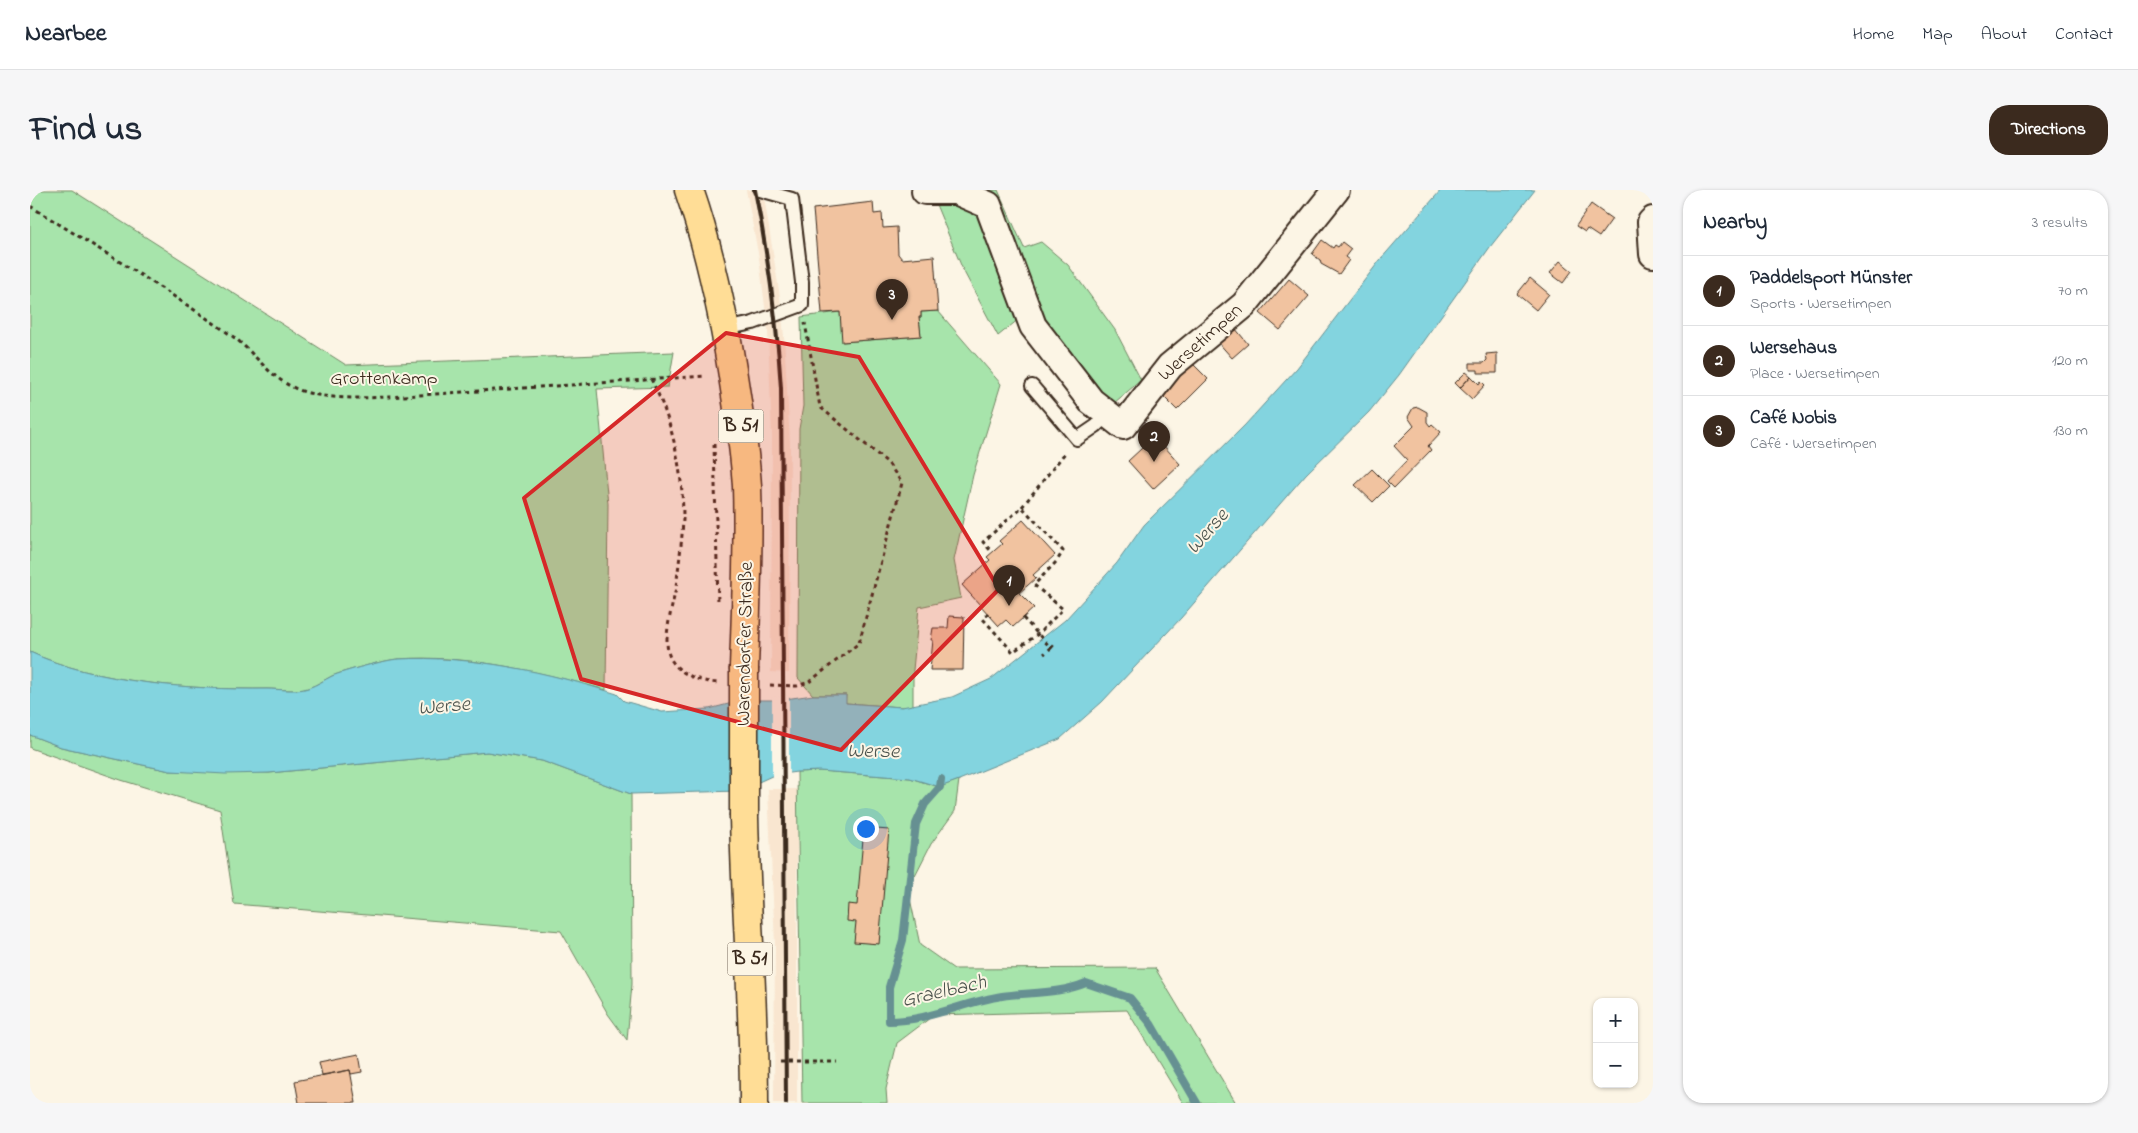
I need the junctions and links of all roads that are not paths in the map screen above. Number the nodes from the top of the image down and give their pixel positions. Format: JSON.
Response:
{"nodes":[{"id":1,"x":760,"y":190,"type":"edge"},
{"id":2,"x":1336,"y":190,"type":"edge"},
{"id":3,"x":695,"y":191,"type":"edge"},
{"id":4,"x":925,"y":191,"type":"edge"},
{"id":5,"x":1653,"y":220,"type":"edge"},
{"id":6,"x":1653,"y":254,"type":"edge"},
{"id":7,"x":725,"y":329,"type":"junction"},
{"id":8,"x":1032,"y":386,"type":"dead end"},
{"id":9,"x":1108,"y":414,"type":"junction"},
{"id":10,"x":754,"y":1103,"type":"edge"}],
"edges":[{"from":1,"to":7,"type":"lane"},
{"from":2,"to":9,"type":"street","name":"Wersetimpen"},
{"from":3,"to":7,"type":"main road","name":"Warendorfer Straße","number":"B 51"},
{"from":4,"to":9,"type":"street","name":"Wersetimpen"},
{"from":5,"to":6,"type":"street"},
{"from":7,"to":10,"type":"main road","name":"Warendorfer Straße","number":"B 51","bridge":true},
{"from":8,"to":9,"type":"lane"}]}
